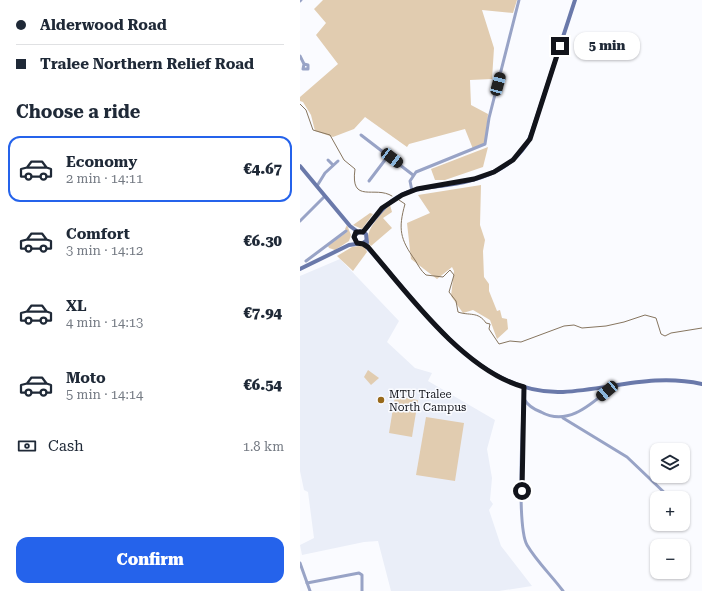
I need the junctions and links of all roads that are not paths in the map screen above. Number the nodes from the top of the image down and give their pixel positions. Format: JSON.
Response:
{"nodes":[{"id":1,"x":519,"y":0,"type":"edge"},
{"id":2,"x":575,"y":0,"type":"edge"},
{"id":3,"x":300,"y":56,"type":"edge"},
{"id":4,"x":304,"y":64,"type":"dead end"},
{"id":5,"x":361,"y":135,"type":"dead end"},
{"id":6,"x":388,"y":156,"type":"junction"},
{"id":7,"x":328,"y":160,"type":"dead end"},
{"id":8,"x":338,"y":161,"type":"dead end"},
{"id":9,"x":333,"y":165,"type":"junction"},
{"id":10,"x":300,"y":166,"type":"edge"},
{"id":11,"x":413,"y":175,"type":"junction"},
{"id":12,"x":369,"y":181,"type":"dead end"},
{"id":13,"x":317,"y":186,"type":"junction"},
{"id":14,"x":412,"y":190,"type":"junction"},
{"id":15,"x":325,"y":196,"type":"junction"},
{"id":16,"x":300,"y":221,"type":"edge"},
{"id":17,"x":346,"y":231,"type":"dead end"},
{"id":18,"x":356,"y":233,"type":"junction"},
{"id":19,"x":364,"y":233,"type":"junction"},
{"id":20,"x":354,"y":239,"type":"junction"},
{"id":21,"x":365,"y":242,"type":"junction"},
{"id":22,"x":357,"y":243,"type":"junction"},
{"id":23,"x":348,"y":245,"type":"junction"},
{"id":24,"x":326,"y":246,"type":"junction"},
{"id":25,"x":331,"y":255,"type":"junction"},
{"id":26,"x":306,"y":259,"type":"dead end"},
{"id":27,"x":300,"y":269,"type":"edge"},
{"id":28,"x":702,"y":384,"type":"edge"},
{"id":29,"x":524,"y":387,"type":"junction"},
{"id":30,"x":607,"y":391,"type":"dead end"},
{"id":31,"x":524,"y":397,"type":"junction"},
{"id":32,"x":563,"y":418,"type":"junction"},
{"id":33,"x":662,"y":491,"type":"edge"},
{"id":34,"x":300,"y":563,"type":"edge"},
{"id":35,"x":307,"y":583,"type":"junction"},
{"id":36,"x":310,"y":591,"type":"edge"},
{"id":37,"x":362,"y":591,"type":"edge"},
{"id":38,"x":563,"y":591,"type":"edge"}],
"edges":[{"from":1,"to":11,"type":"street"},
{"from":2,"to":14,"type":"main road"},
{"from":3,"to":4,"type":"street"},
{"from":5,"to":6,"type":"street"},
{"from":6,"to":11,"type":"street"},
{"from":6,"to":12,"type":"street"},
{"from":7,"to":9,"type":"street"},
{"from":8,"to":9,"type":"street"},
{"from":9,"to":13,"type":"street"},
{"from":10,"to":13,"type":"main road"},
{"from":11,"to":14,"type":"street"},
{"from":13,"to":15,"type":"main road"},
{"from":14,"to":19,"type":"main road"},
{"from":15,"to":16,"type":"street"},
{"from":15,"to":18,"type":"main road"},
{"from":17,"to":24,"type":"street"},
{"from":18,"to":19,"type":"main road"},
{"from":18,"to":20,"type":"main road"},
{"from":19,"to":21,"type":"main road"},
{"from":20,"to":22,"type":"main road"},
{"from":20,"to":23,"type":"main road"},
{"from":21,"to":22,"type":"main road"},
{"from":21,"to":29,"type":"main road"},
{"from":22,"to":23,"type":"main road"},
{"from":23,"to":25,"type":"main road"},
{"from":24,"to":25,"type":"street"},
{"from":24,"to":26,"type":"street"},
{"from":25,"to":27,"type":"main road"},
{"from":28,"to":29,"type":"main road"},
{"from":29,"to":31,"type":"street"},
{"from":30,"to":32,"type":"street"},
{"from":31,"to":32,"type":"street"},
{"from":31,"to":38,"type":"street"},
{"from":32,"to":33,"type":"street"},
{"from":34,"to":35,"type":"street"},
{"from":35,"to":36,"type":"street"},
{"from":35,"to":37,"type":"street"}]}
